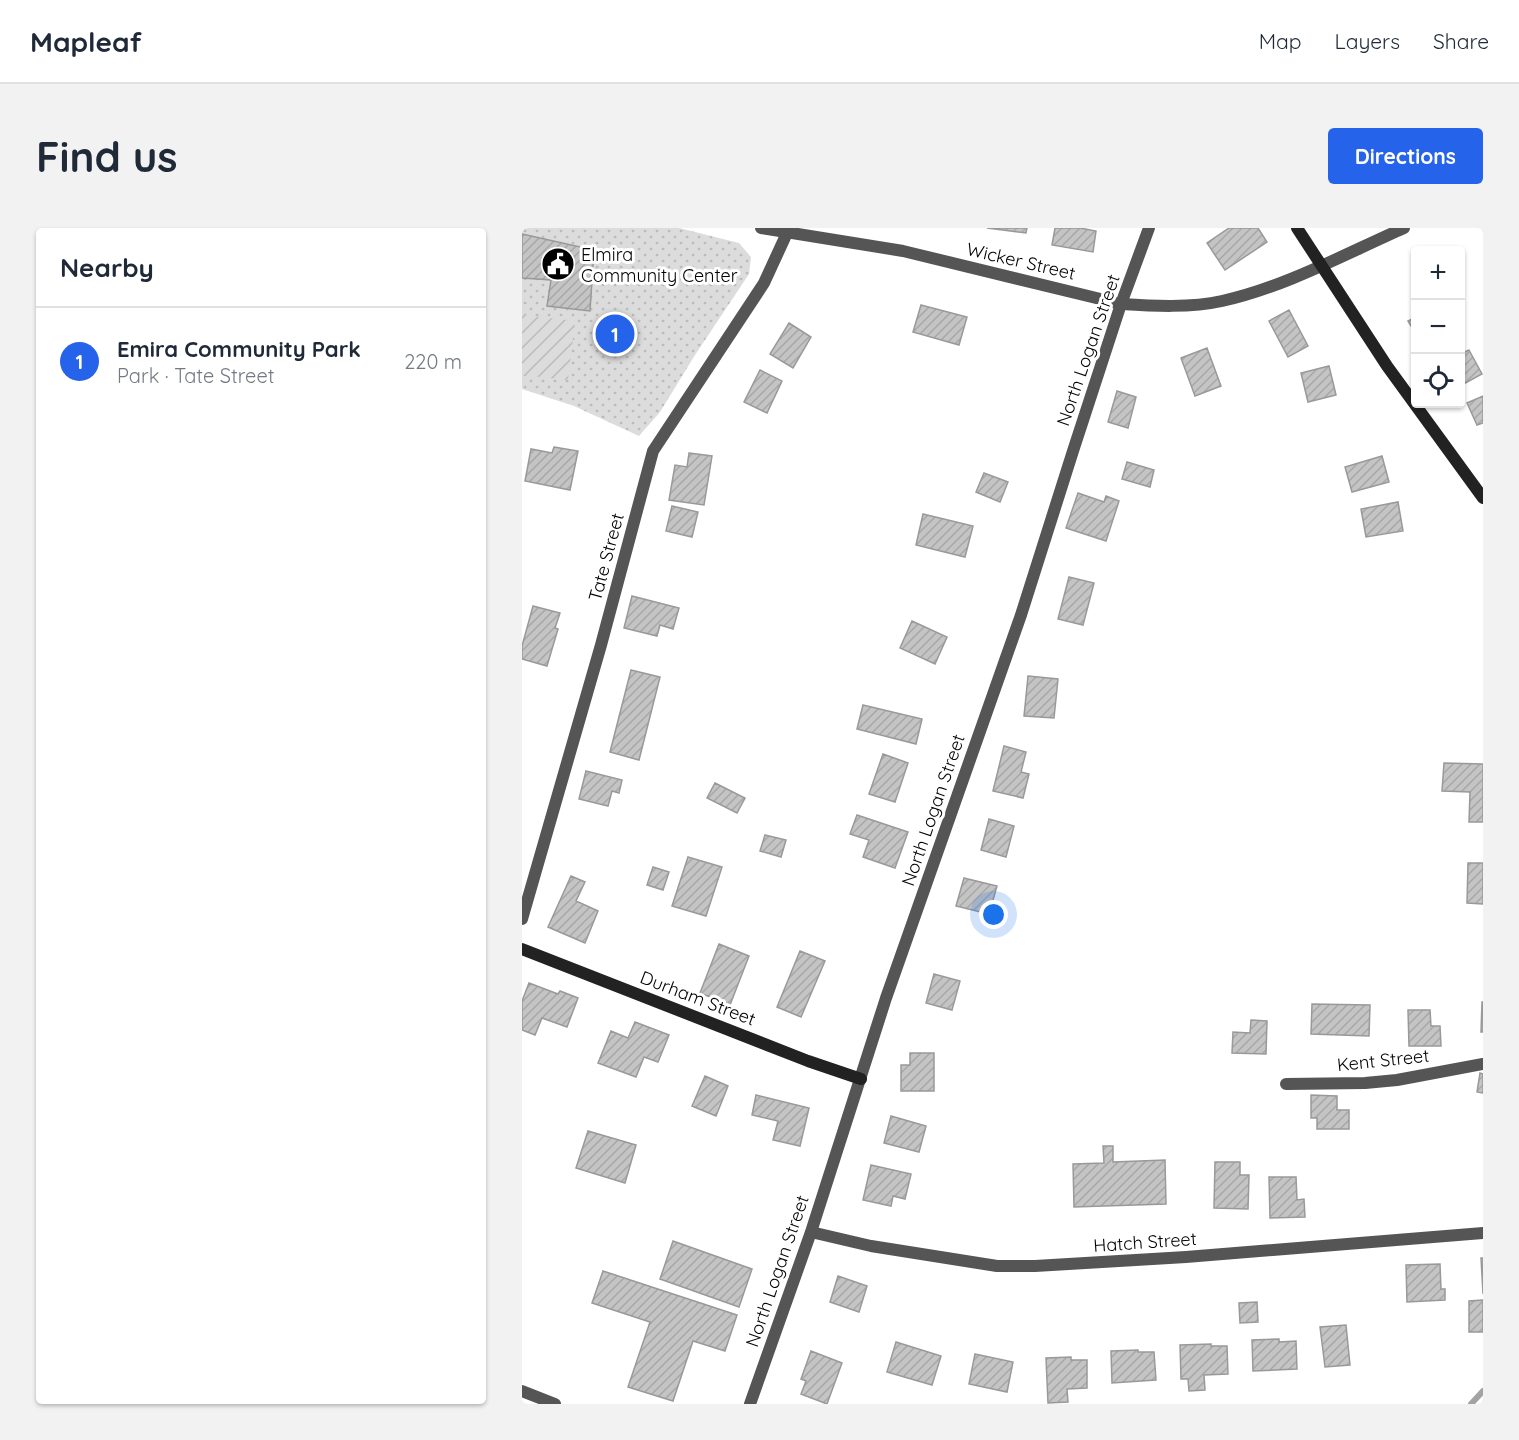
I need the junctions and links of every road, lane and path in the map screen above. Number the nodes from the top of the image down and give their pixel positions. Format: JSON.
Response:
{"nodes":[{"id":1,"x":761,"y":228,"type":"edge"},
{"id":2,"x":1149,"y":228,"type":"edge"},
{"id":3,"x":1298,"y":228,"type":"edge"},
{"id":4,"x":1404,"y":228,"type":"edge"},
{"id":5,"x":787,"y":233,"type":"junction"},
{"id":6,"x":1321,"y":265,"type":"junction"},
{"id":7,"x":1122,"y":304,"type":"junction"},
{"id":8,"x":1483,"y":498,"type":"edge"},
{"id":9,"x":522,"y":919,"type":"edge"},
{"id":10,"x":522,"y":949,"type":"edge"},
{"id":11,"x":1483,"y":1064,"type":"edge"},
{"id":12,"x":861,"y":1079,"type":"junction"},
{"id":13,"x":1286,"y":1084,"type":"dead end"},
{"id":14,"x":811,"y":1232,"type":"junction"},
{"id":15,"x":1483,"y":1233,"type":"edge"},
{"id":16,"x":522,"y":1391,"type":"edge"},
{"id":17,"x":555,"y":1404,"type":"edge"},
{"id":18,"x":750,"y":1404,"type":"edge"}],
"edges":[{"from":1,"to":5,"type":"street","name":"Wicker Street"},
{"from":2,"to":7,"type":"street","name":"North Logan Street"},
{"from":3,"to":6,"type":"street"},
{"from":4,"to":6,"type":"street","name":"Wicker Street"},
{"from":5,"to":7,"type":"street","name":"Wicker Street"},
{"from":5,"to":9,"type":"street","name":"Tate Street"},
{"from":6,"to":7,"type":"street","name":"Wicker Street"},
{"from":6,"to":8,"type":"street"},
{"from":7,"to":12,"type":"street","name":"North Logan Street"},
{"from":10,"to":12,"type":"street","name":"Durham Street"},
{"from":11,"to":13,"type":"street","name":"Kent Street"},
{"from":12,"to":14,"type":"street","name":"North Logan Street"},
{"from":14,"to":15,"type":"street","name":"Hatch Street"},
{"from":14,"to":18,"type":"street","name":"North Logan Street"},
{"from":16,"to":17,"type":"street"}]}
